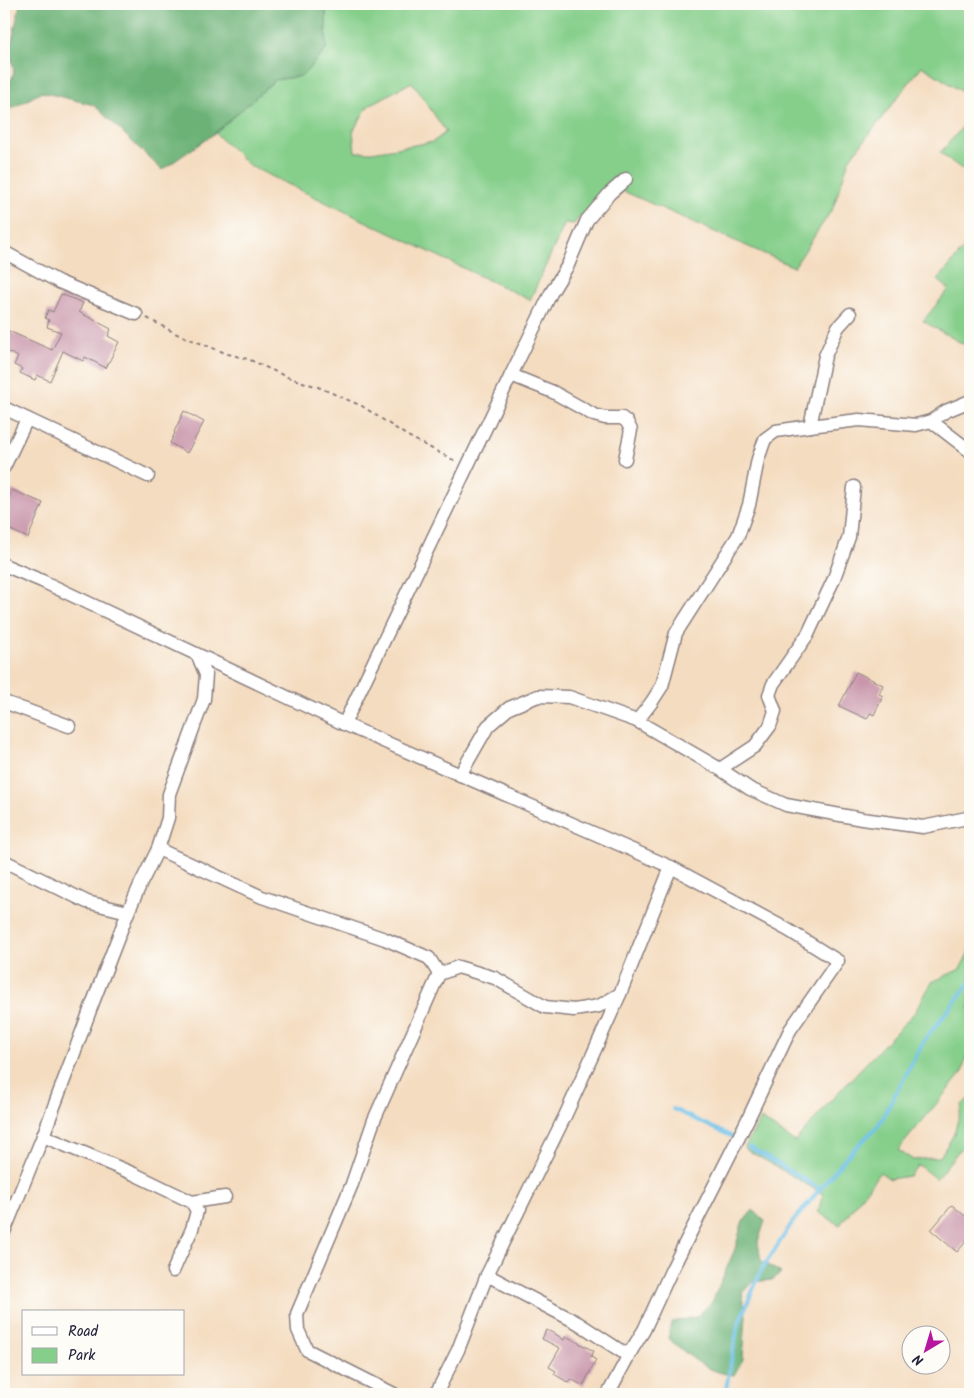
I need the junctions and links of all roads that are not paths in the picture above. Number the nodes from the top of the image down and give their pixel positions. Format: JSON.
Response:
{"nodes":[{"id":1,"x":626,"y":179,"type":"dead end"},
{"id":2,"x":4,"y":252,"type":"edge"},
{"id":3,"x":136,"y":314,"type":"road end"},
{"id":4,"x":850,"y":314,"type":"dead end"},
{"id":5,"x":512,"y":375,"type":"junction"},
{"id":6,"x":970,"y":401,"type":"edge"},
{"id":7,"x":4,"y":408,"type":"edge"},
{"id":8,"x":27,"y":419,"type":"junction"},
{"id":9,"x":931,"y":421,"type":"junction"},
{"id":10,"x":810,"y":426,"type":"junction"},
{"id":11,"x":970,"y":451,"type":"edge"},
{"id":12,"x":625,"y":459,"type":"dead end"},
{"id":13,"x":4,"y":467,"type":"edge"},
{"id":14,"x":148,"y":476,"type":"dead end"},
{"id":15,"x":854,"y":487,"type":"dead end"},
{"id":16,"x":4,"y":565,"type":"edge"},
{"id":17,"x":198,"y":656,"type":"junction"},
{"id":18,"x":4,"y":702,"type":"edge"},
{"id":19,"x":636,"y":721,"type":"junction"},
{"id":20,"x":344,"y":724,"type":"junction"},
{"id":21,"x":69,"y":726,"type":"dead end"},
{"id":22,"x":720,"y":769,"type":"junction"},
{"id":23,"x":460,"y":775,"type":"junction"},
{"id":24,"x":970,"y":816,"type":"edge"},
{"id":25,"x":158,"y":849,"type":"junction"},
{"id":26,"x":4,"y":861,"type":"edge"},
{"id":27,"x":671,"y":867,"type":"junction"},
{"id":28,"x":128,"y":912,"type":"junction"},
{"id":29,"x":439,"y":974,"type":"junction"},
{"id":30,"x":620,"y":994,"type":"junction"},
{"id":31,"x":44,"y":1136,"type":"junction"},
{"id":32,"x":224,"y":1197,"type":"dead end"},
{"id":33,"x":192,"y":1202,"type":"junction"},
{"id":34,"x":4,"y":1232,"type":"edge"},
{"id":35,"x":173,"y":1271,"type":"dead end"},
{"id":36,"x":487,"y":1275,"type":"junction"},
{"id":37,"x":631,"y":1351,"type":"junction"},
{"id":38,"x":394,"y":1394,"type":"edge"},
{"id":39,"x":436,"y":1394,"type":"edge"},
{"id":40,"x":608,"y":1394,"type":"edge"}],
"edges":[{"from":1,"to":5,"type":"street"},
{"from":2,"to":3,"type":"street"},
{"from":4,"to":10,"type":"street"},
{"from":5,"to":12,"type":"street"},
{"from":5,"to":20,"type":"street"},
{"from":6,"to":9,"type":"street"},
{"from":7,"to":8,"type":"street"},
{"from":8,"to":13,"type":"street"},
{"from":8,"to":14,"type":"street"},
{"from":9,"to":10,"type":"street"},
{"from":9,"to":11,"type":"street"},
{"from":10,"to":19,"type":"street"},
{"from":15,"to":22,"type":"street"},
{"from":16,"to":17,"type":"street"},
{"from":17,"to":20,"type":"street"},
{"from":17,"to":25,"type":"street"},
{"from":18,"to":21,"type":"street"},
{"from":19,"to":22,"type":"street"},
{"from":19,"to":23,"type":"street"},
{"from":20,"to":23,"type":"street"},
{"from":22,"to":24,"type":"street"},
{"from":23,"to":27,"type":"street"},
{"from":25,"to":28,"type":"street"},
{"from":25,"to":29,"type":"street"},
{"from":26,"to":28,"type":"street"},
{"from":27,"to":30,"type":"street"},
{"from":27,"to":37,"type":"street"},
{"from":28,"to":31,"type":"street"},
{"from":29,"to":30,"type":"street"},
{"from":29,"to":38,"type":"street"},
{"from":30,"to":36,"type":"street"},
{"from":31,"to":33,"type":"street"},
{"from":31,"to":34,"type":"street"},
{"from":32,"to":33,"type":"street"},
{"from":33,"to":35,"type":"street"},
{"from":36,"to":37,"type":"street"},
{"from":36,"to":39,"type":"street"},
{"from":37,"to":40,"type":"street"}]}
